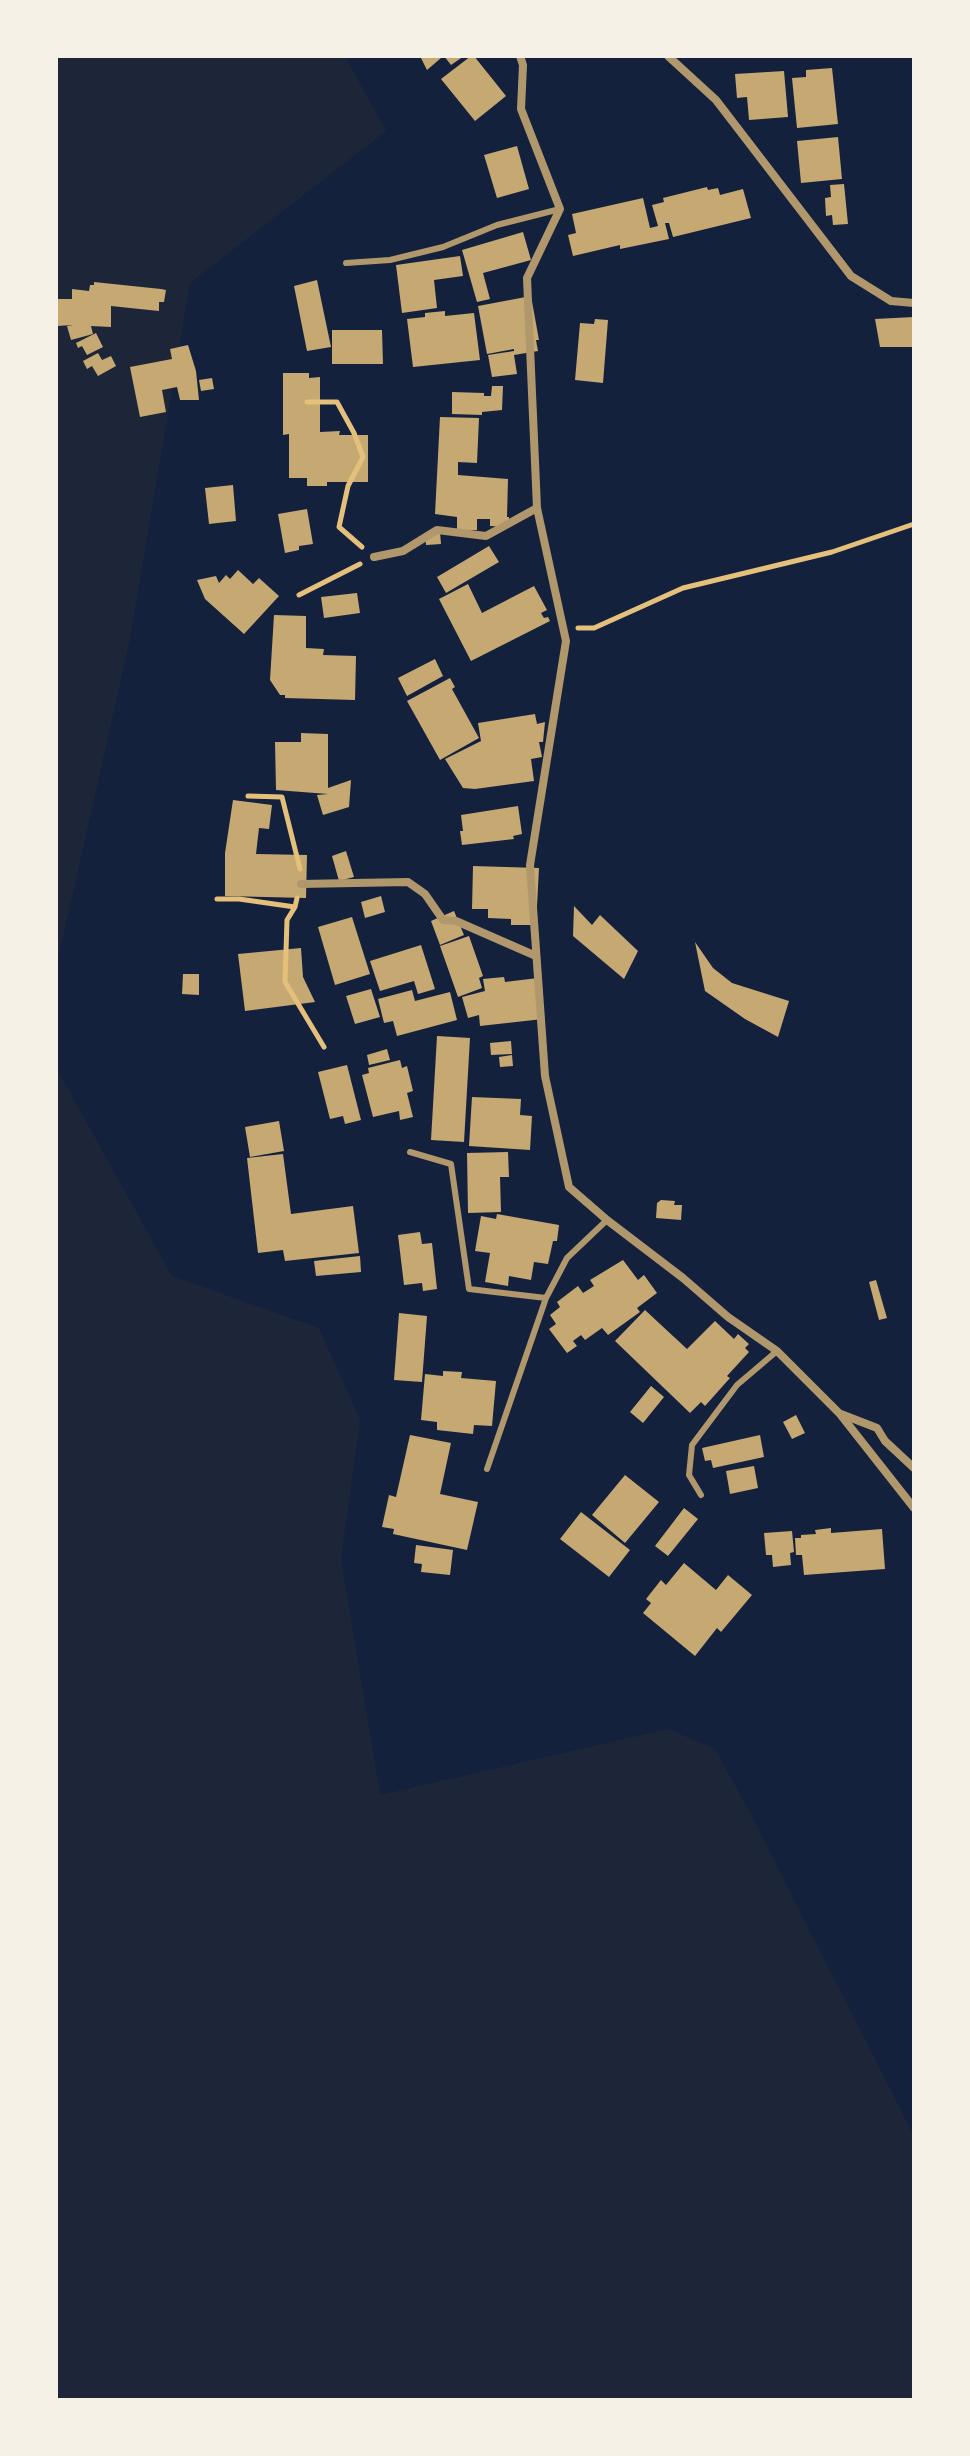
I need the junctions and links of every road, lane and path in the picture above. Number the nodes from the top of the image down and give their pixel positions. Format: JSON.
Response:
{"nodes":[{"id":1,"x":520,"y":56,"type":"edge"},
{"id":2,"x":668,"y":56,"type":"edge"},
{"id":3,"x":560,"y":209,"type":"junction"},
{"id":4,"x":346,"y":263,"type":"dead end"},
{"id":5,"x":914,"y":303,"type":"edge"},
{"id":6,"x":307,"y":402,"type":"dead end"},
{"id":7,"x":537,"y":508,"type":"junction"},
{"id":8,"x":914,"y":524,"type":"edge"},
{"id":9,"x":374,"y":557,"type":"junction"},
{"id":10,"x":299,"y":595,"type":"dead end"},
{"id":11,"x":565,"y":629,"type":"junction"},
{"id":12,"x":248,"y":796,"type":"dead end"},
{"id":13,"x":301,"y":884,"type":"junction"},
{"id":14,"x":217,"y":899,"type":"dead end"},
{"id":15,"x":295,"y":907,"type":"junction"},
{"id":16,"x":536,"y":956,"type":"junction"},
{"id":17,"x":324,"y":1047,"type":"dead end"},
{"id":18,"x":410,"y":1152,"type":"dead end"},
{"id":19,"x":607,"y":1220,"type":"junction"},
{"id":20,"x":546,"y":1298,"type":"junction"},
{"id":21,"x":777,"y":1351,"type":"junction"},
{"id":22,"x":840,"y":1414,"type":"junction"},
{"id":23,"x":914,"y":1468,"type":"edge"},
{"id":24,"x":487,"y":1469,"type":"dead end"},
{"id":25,"x":701,"y":1495,"type":"dead end"},
{"id":26,"x":914,"y":1508,"type":"edge"}],
"edges":[{"from":1,"to":3,"type":"street"},
{"from":2,"to":5,"type":"street"},
{"from":3,"to":4,"type":"lane"},
{"from":3,"to":7,"type":"street"},
{"from":6,"to":9,"type":"path"},
{"from":7,"to":9,"type":"street"},
{"from":7,"to":11,"type":"street"},
{"from":8,"to":11,"type":"path"},
{"from":9,"to":10,"type":"path"},
{"from":11,"to":16,"type":"street"},
{"from":12,"to":13,"type":"path"},
{"from":13,"to":15,"type":"path"},
{"from":13,"to":16,"type":"street"},
{"from":14,"to":15,"type":"path"},
{"from":15,"to":17,"type":"path"},
{"from":16,"to":19,"type":"street"},
{"from":18,"to":20,"type":"lane"},
{"from":19,"to":20,"type":"lane"},
{"from":19,"to":21,"type":"street"},
{"from":20,"to":24,"type":"lane"},
{"from":21,"to":22,"type":"street"},
{"from":21,"to":25,"type":"lane"},
{"from":22,"to":23,"type":"street"},
{"from":22,"to":26,"type":"street"}]}
